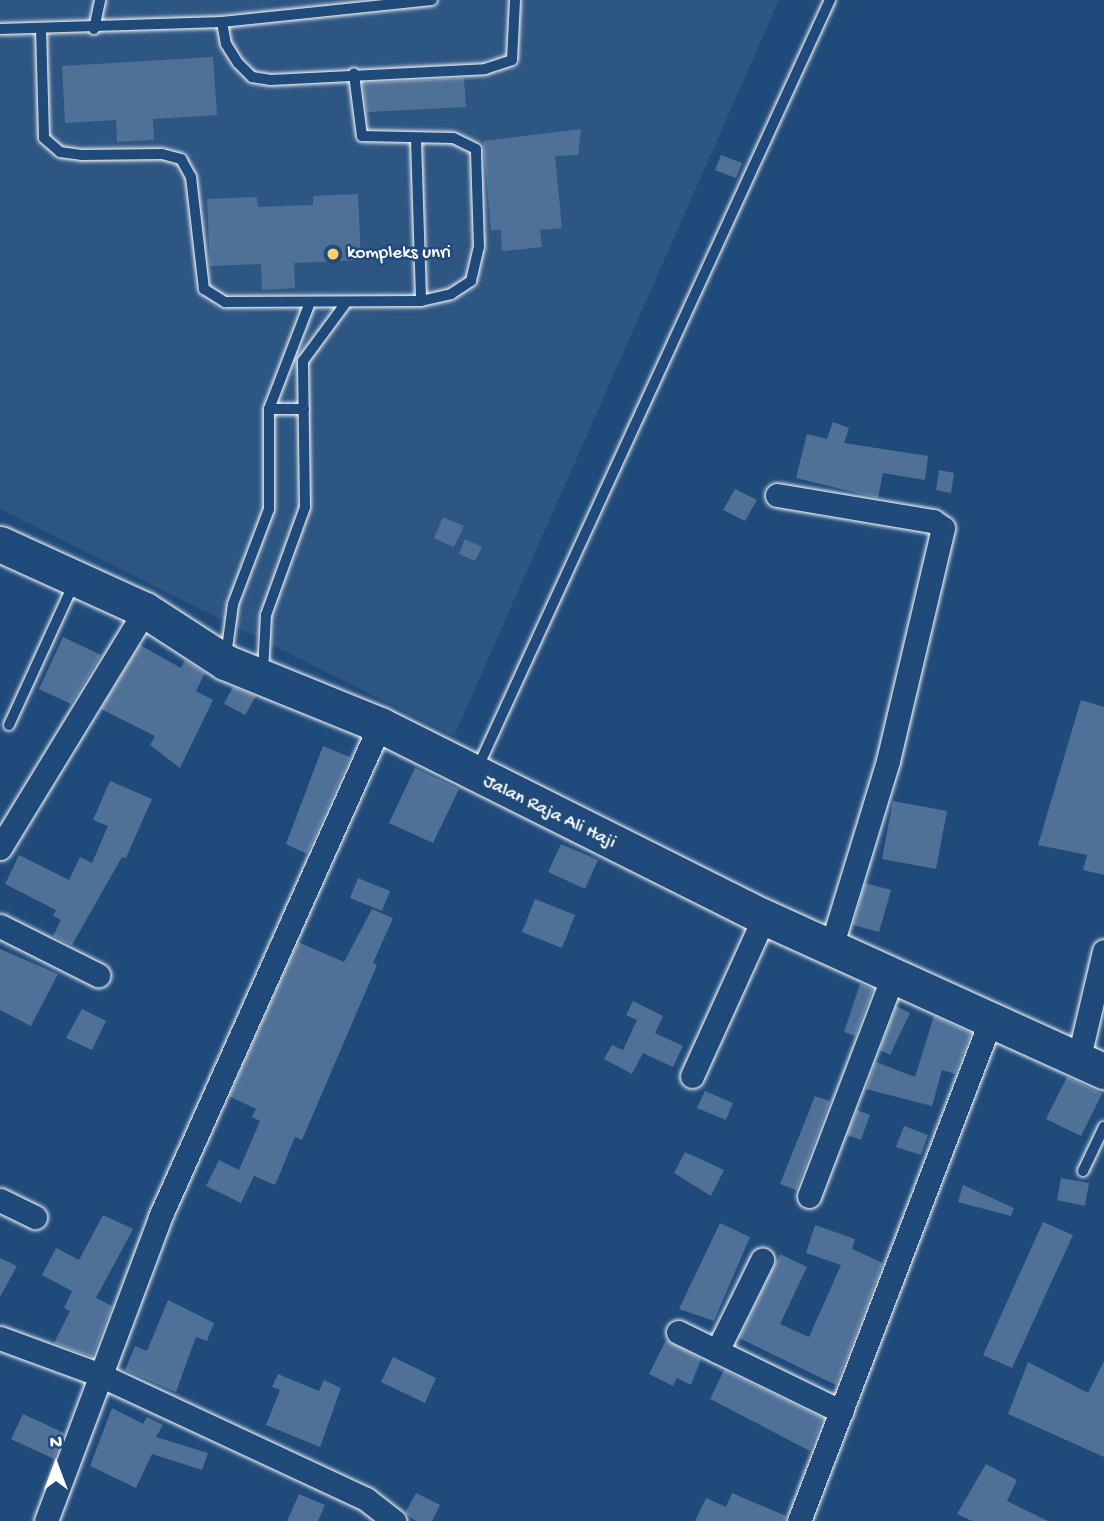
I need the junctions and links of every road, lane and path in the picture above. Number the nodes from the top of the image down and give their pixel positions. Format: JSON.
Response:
{"nodes":[{"id":1,"x":100,"y":0,"type":"edge"},
{"id":2,"x":432,"y":0,"type":"edge"},
{"id":3,"x":515,"y":0,"type":"edge"},
{"id":4,"x":830,"y":0,"type":"edge"},
{"id":5,"x":222,"y":22,"type":"junction"},
{"id":6,"x":41,"y":28,"type":"junction"},
{"id":7,"x":0,"y":29,"type":"edge"},
{"id":8,"x":94,"y":29,"type":"junction"},
{"id":9,"x":354,"y":74,"type":"junction"},
{"id":10,"x":416,"y":139,"type":"junction"},
{"id":11,"x":421,"y":300,"type":"junction"},
{"id":12,"x":345,"y":304,"type":"junction"},
{"id":13,"x":309,"y":305,"type":"junction"},
{"id":14,"x":269,"y":409,"type":"junction"},
{"id":15,"x":304,"y":409,"type":"junction"},
{"id":16,"x":777,"y":495,"type":"dead end"},
{"id":17,"x":0,"y":544,"type":"edge"},
{"id":18,"x":77,"y":578,"type":"junction"},
{"id":19,"x":145,"y":610,"type":"junction"},
{"id":20,"x":225,"y":662,"type":"junction"},
{"id":21,"x":262,"y":679,"type":"junction"},
{"id":22,"x":9,"y":725,"type":"dead end"},
{"id":23,"x":380,"y":725,"type":"junction"},
{"id":24,"x":474,"y":776,"type":"junction"},
{"id":25,"x":0,"y":848,"type":"edge"},
{"id":26,"x":764,"y":917,"type":"junction"},
{"id":27,"x":0,"y":926,"type":"edge"},
{"id":28,"x":831,"y":947,"type":"junction"},
{"id":29,"x":1104,"y":951,"type":"edge"},
{"id":30,"x":894,"y":973,"type":"junction"},
{"id":31,"x":98,"y":975,"type":"dead end"},
{"id":32,"x":992,"y":1017,"type":"junction"},
{"id":33,"x":1091,"y":1066,"type":"edge"},
{"id":34,"x":692,"y":1076,"type":"dead end"},
{"id":35,"x":1104,"y":1127,"type":"edge"},
{"id":36,"x":1083,"y":1171,"type":"dead end"},
{"id":37,"x":809,"y":1196,"type":"dead end"},
{"id":38,"x":0,"y":1200,"type":"edge"},
{"id":39,"x":35,"y":1217,"type":"dead end"},
{"id":40,"x":762,"y":1260,"type":"dead end"},
{"id":41,"x":678,"y":1332,"type":"dead end"},
{"id":42,"x":0,"y":1338,"type":"edge"},
{"id":43,"x":717,"y":1351,"type":"junction"},
{"id":44,"x":98,"y":1374,"type":"junction"},
{"id":45,"x":842,"y":1412,"type":"junction"},
{"id":46,"x":46,"y":1521,"type":"edge"},
{"id":47,"x":394,"y":1521,"type":"edge"},
{"id":48,"x":799,"y":1521,"type":"edge"}],
"edges":[{"from":1,"to":8,"type":"lane"},
{"from":2,"to":5,"type":"lane"},
{"from":3,"to":9,"type":"lane"},
{"from":4,"to":24,"type":"lane"},
{"from":5,"to":8,"type":"lane"},
{"from":5,"to":9,"type":"lane"},
{"from":6,"to":7,"type":"lane"},
{"from":6,"to":8,"type":"lane"},
{"from":6,"to":13,"type":"lane"},
{"from":9,"to":10,"type":"lane"},
{"from":10,"to":11,"type":"lane"},
{"from":10,"to":11,"type":"lane"},
{"from":11,"to":12,"type":"lane"},
{"from":12,"to":13,"type":"lane"},
{"from":12,"to":15,"type":"lane"},
{"from":13,"to":14,"type":"lane"},
{"from":14,"to":15,"type":"lane"},
{"from":14,"to":20,"type":"lane"},
{"from":15,"to":21,"type":"lane"},
{"from":16,"to":28,"type":"street"},
{"from":17,"to":18,"type":"main road","name":"Jalan Raja Ali Haji"},
{"from":18,"to":19,"type":"main road","name":"Jalan Raja Ali Haji"},
{"from":18,"to":22,"type":"lane"},
{"from":19,"to":20,"type":"main road","name":"Jalan Raja Ali Haji"},
{"from":19,"to":25,"type":"street"},
{"from":20,"to":21,"type":"main road","name":"Jalan Raja Ali Haji"},
{"from":21,"to":23,"type":"main road","name":"Jalan Raja Ali Haji"},
{"from":23,"to":24,"type":"main road","name":"Jalan Raja Ali Haji"},
{"from":23,"to":44,"type":"street"},
{"from":24,"to":26,"type":"main road","name":"Jalan Raja Ali Haji"},
{"from":26,"to":28,"type":"main road","name":"Jalan Raja Ali Haji"},
{"from":26,"to":34,"type":"street"},
{"from":27,"to":31,"type":"street"},
{"from":28,"to":30,"type":"main road","name":"Jalan Raja Ali Haji"},
{"from":29,"to":33,"type":"street"},
{"from":30,"to":32,"type":"main road","name":"Jalan Raja Ali Haji"},
{"from":30,"to":37,"type":"street"},
{"from":32,"to":33,"type":"main road","name":"Jalan Raja Ali Haji"},
{"from":32,"to":45,"type":"street"},
{"from":35,"to":36,"type":"lane"},
{"from":38,"to":39,"type":"street"},
{"from":40,"to":43,"type":"street"},
{"from":41,"to":43,"type":"street"},
{"from":42,"to":44,"type":"street"},
{"from":43,"to":45,"type":"street"},
{"from":44,"to":46,"type":"street"},
{"from":44,"to":47,"type":"street"},
{"from":45,"to":48,"type":"street"}]}
